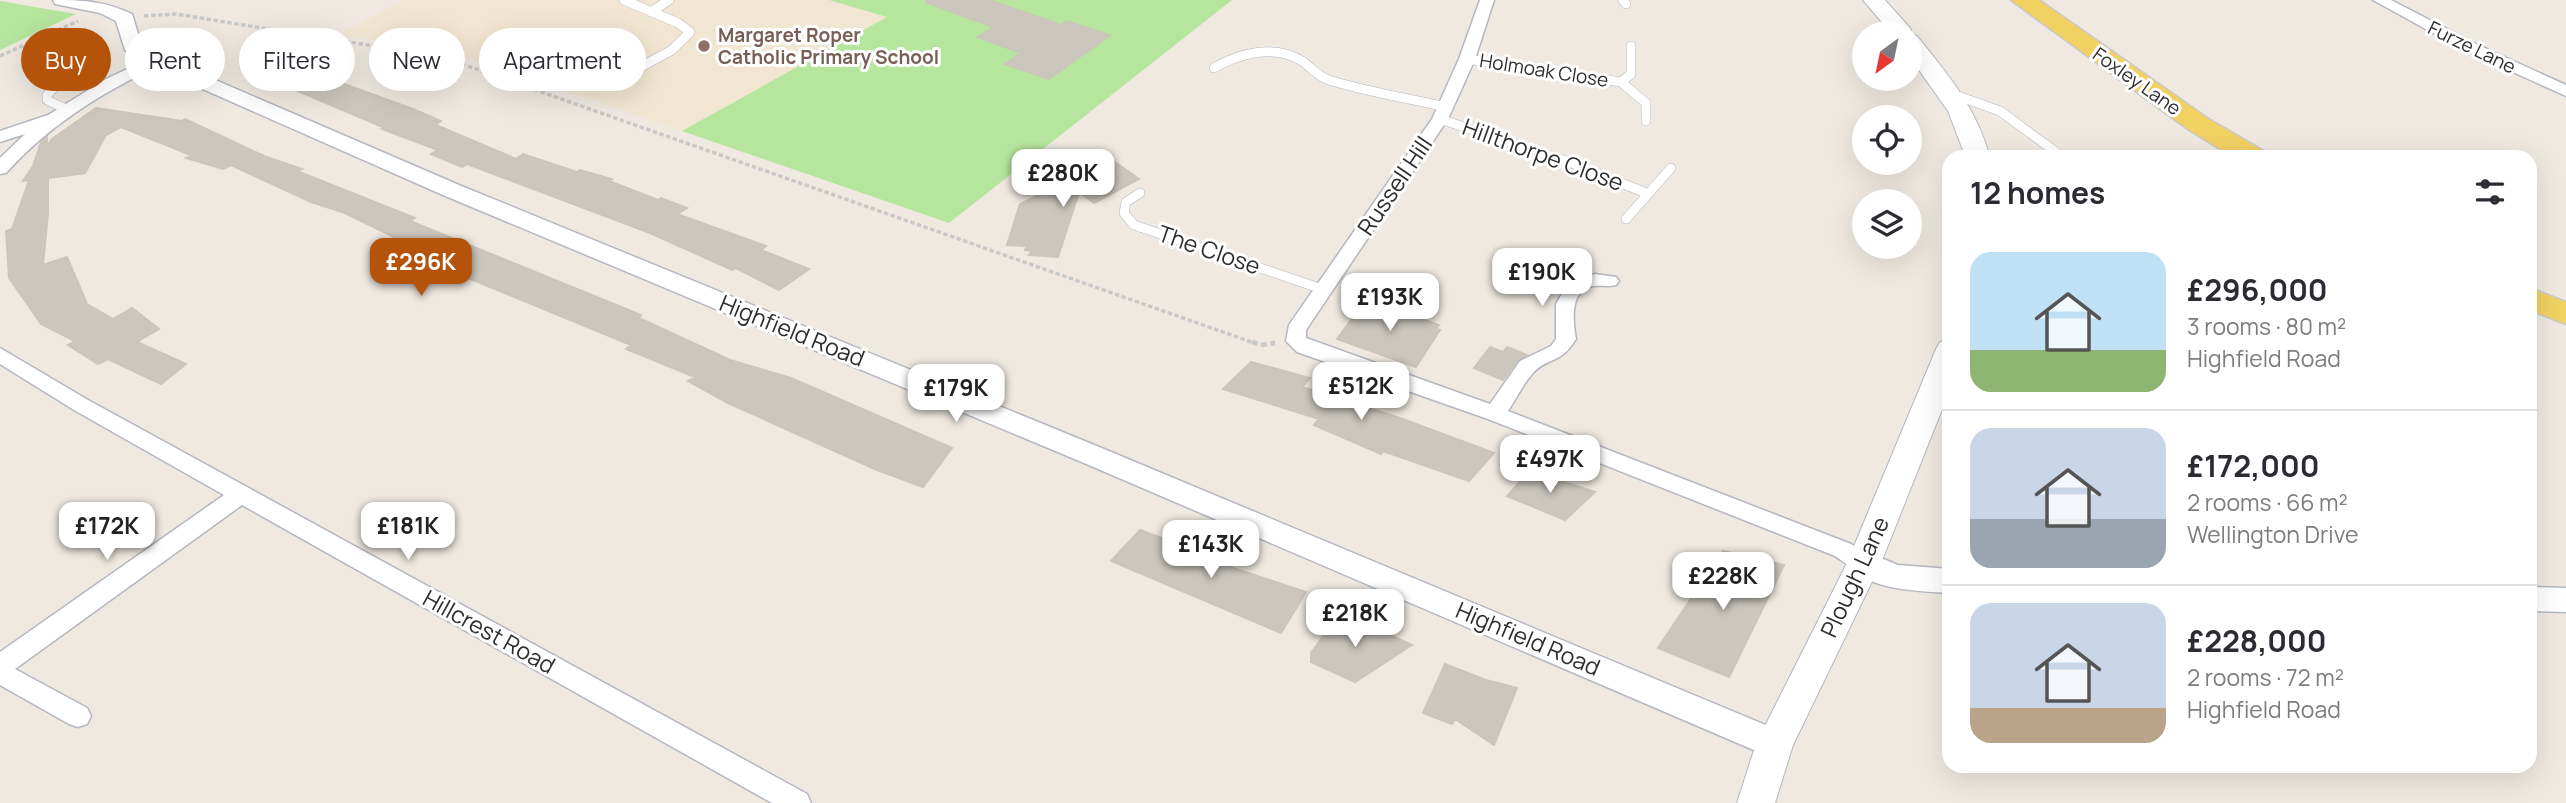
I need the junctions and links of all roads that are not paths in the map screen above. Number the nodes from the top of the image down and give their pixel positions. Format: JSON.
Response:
{"nodes":[{"id":1,"x":62,"y":0,"type":"edge"},
{"id":2,"x":624,"y":0,"type":"edge"},
{"id":3,"x":668,"y":0,"type":"edge"},
{"id":4,"x":1487,"y":0,"type":"edge"},
{"id":5,"x":1874,"y":0,"type":"edge"},
{"id":6,"x":2022,"y":0,"type":"edge"},
{"id":7,"x":2380,"y":0,"type":"edge"},
{"id":8,"x":651,"y":12,"type":"junction"},
{"id":9,"x":1892,"y":21,"type":"edge"},
{"id":10,"x":128,"y":28,"type":"edge"},
{"id":11,"x":1631,"y":46,"type":"dead end"},
{"id":12,"x":1922,"y":58,"type":"edge"},
{"id":13,"x":1467,"y":59,"type":"junction"},
{"id":14,"x":646,"y":64,"type":"edge"},
{"id":15,"x":1214,"y":68,"type":"dead end"},
{"id":16,"x":125,"y":76,"type":"edge"},
{"id":17,"x":1621,"y":82,"type":"junction"},
{"id":18,"x":51,"y":91,"type":"edge"},
{"id":19,"x":224,"y":91,"type":"edge"},
{"id":20,"x":2566,"y":91,"type":"edge"},
{"id":21,"x":1949,"y":93,"type":"junction"},
{"id":22,"x":60,"y":113,"type":"junction"},
{"id":23,"x":1443,"y":113,"type":"junction"},
{"id":24,"x":1646,"y":121,"type":"dead end"},
{"id":25,"x":0,"y":137,"type":"edge"},
{"id":26,"x":1976,"y":150,"type":"edge"},
{"id":27,"x":2053,"y":150,"type":"edge"},
{"id":28,"x":2242,"y":150,"type":"edge"},
{"id":29,"x":1671,"y":168,"type":"dead end"},
{"id":30,"x":0,"y":170,"type":"edge"},
{"id":31,"x":1139,"y":193,"type":"dead end"},
{"id":32,"x":1646,"y":193,"type":"junction"},
{"id":33,"x":1626,"y":219,"type":"dead end"},
{"id":34,"x":1609,"y":281,"type":"dead end"},
{"id":35,"x":1325,"y":290,"type":"junction"},
{"id":36,"x":2537,"y":301,"type":"edge"},
{"id":37,"x":2566,"y":314,"type":"edge"},
{"id":38,"x":0,"y":355,"type":"edge"},
{"id":39,"x":1942,"y":369,"type":"edge"},
{"id":40,"x":1495,"y":414,"type":"junction"},
{"id":41,"x":241,"y":494,"type":"junction"},
{"id":42,"x":1864,"y":563,"type":"junction"},
{"id":43,"x":1942,"y":580,"type":"edge"},
{"id":44,"x":2537,"y":599,"type":"edge"},
{"id":45,"x":2566,"y":600,"type":"edge"},
{"id":46,"x":0,"y":666,"type":"edge"},
{"id":47,"x":0,"y":673,"type":"edge"},
{"id":48,"x":78,"y":716,"type":"dead end"},
{"id":49,"x":1775,"y":744,"type":"junction"},
{"id":50,"x":797,"y":803,"type":"edge"},
{"id":51,"x":1756,"y":803,"type":"edge"}],
"edges":[{"from":1,"to":10,"type":"street","name":"Highfield Road"},
{"from":2,"to":8,"type":"lane"},
{"from":3,"to":8,"type":"lane"},
{"from":4,"to":13,"type":"street","name":"Russell Hill"},
{"from":5,"to":9,"type":"main road"},
{"from":6,"to":28,"type":"main road","name":"Foxley Lane"},
{"from":7,"to":20,"type":"street","name":"Furze Lane"},
{"from":8,"to":14,"type":"lane"},
{"from":11,"to":17,"type":"lane","name":"Holmoak Close"},
{"from":12,"to":21,"type":"main road"},
{"from":13,"to":17,"type":"lane","name":"Holmoak Close"},
{"from":13,"to":23,"type":"street","name":"Russell Hill"},
{"from":15,"to":23,"type":"lane","name":"Hillthorpe Close"},
{"from":16,"to":22,"type":"street"},
{"from":17,"to":24,"type":"lane","name":"Holmoak Close"},
{"from":18,"to":22,"type":"lane"},
{"from":19,"to":49,"type":"street","name":"Highfield Road"},
{"from":21,"to":26,"type":"main road"},
{"from":21,"to":27,"type":"lane"},
{"from":22,"to":25,"type":"street"},
{"from":22,"to":30,"type":"street"},
{"from":23,"to":32,"type":"lane","name":"Hillthorpe Close"},
{"from":23,"to":35,"type":"street","name":"Russell Hill"},
{"from":29,"to":32,"type":"lane","name":"Hillthorpe Close"},
{"from":31,"to":35,"type":"lane","name":"The Close"},
{"from":32,"to":33,"type":"lane","name":"Hillthorpe Close"},
{"from":34,"to":40,"type":"street"},
{"from":35,"to":40,"type":"street","name":"Russell Hill"},
{"from":36,"to":37,"type":"main road"},
{"from":38,"to":41,"type":"street","name":"Hillcrest Road"},
{"from":39,"to":42,"type":"main road","name":"Plough Lane"},
{"from":40,"to":42,"type":"street"},
{"from":41,"to":46,"type":"street"},
{"from":41,"to":50,"type":"street","name":"Hillcrest Road"},
{"from":42,"to":43,"type":"street"},
{"from":42,"to":49,"type":"main road","name":"Plough Lane"},
{"from":44,"to":45,"type":"street"},
{"from":47,"to":48,"type":"street"},
{"from":49,"to":51,"type":"main road","name":"Plough Lane"}]}
